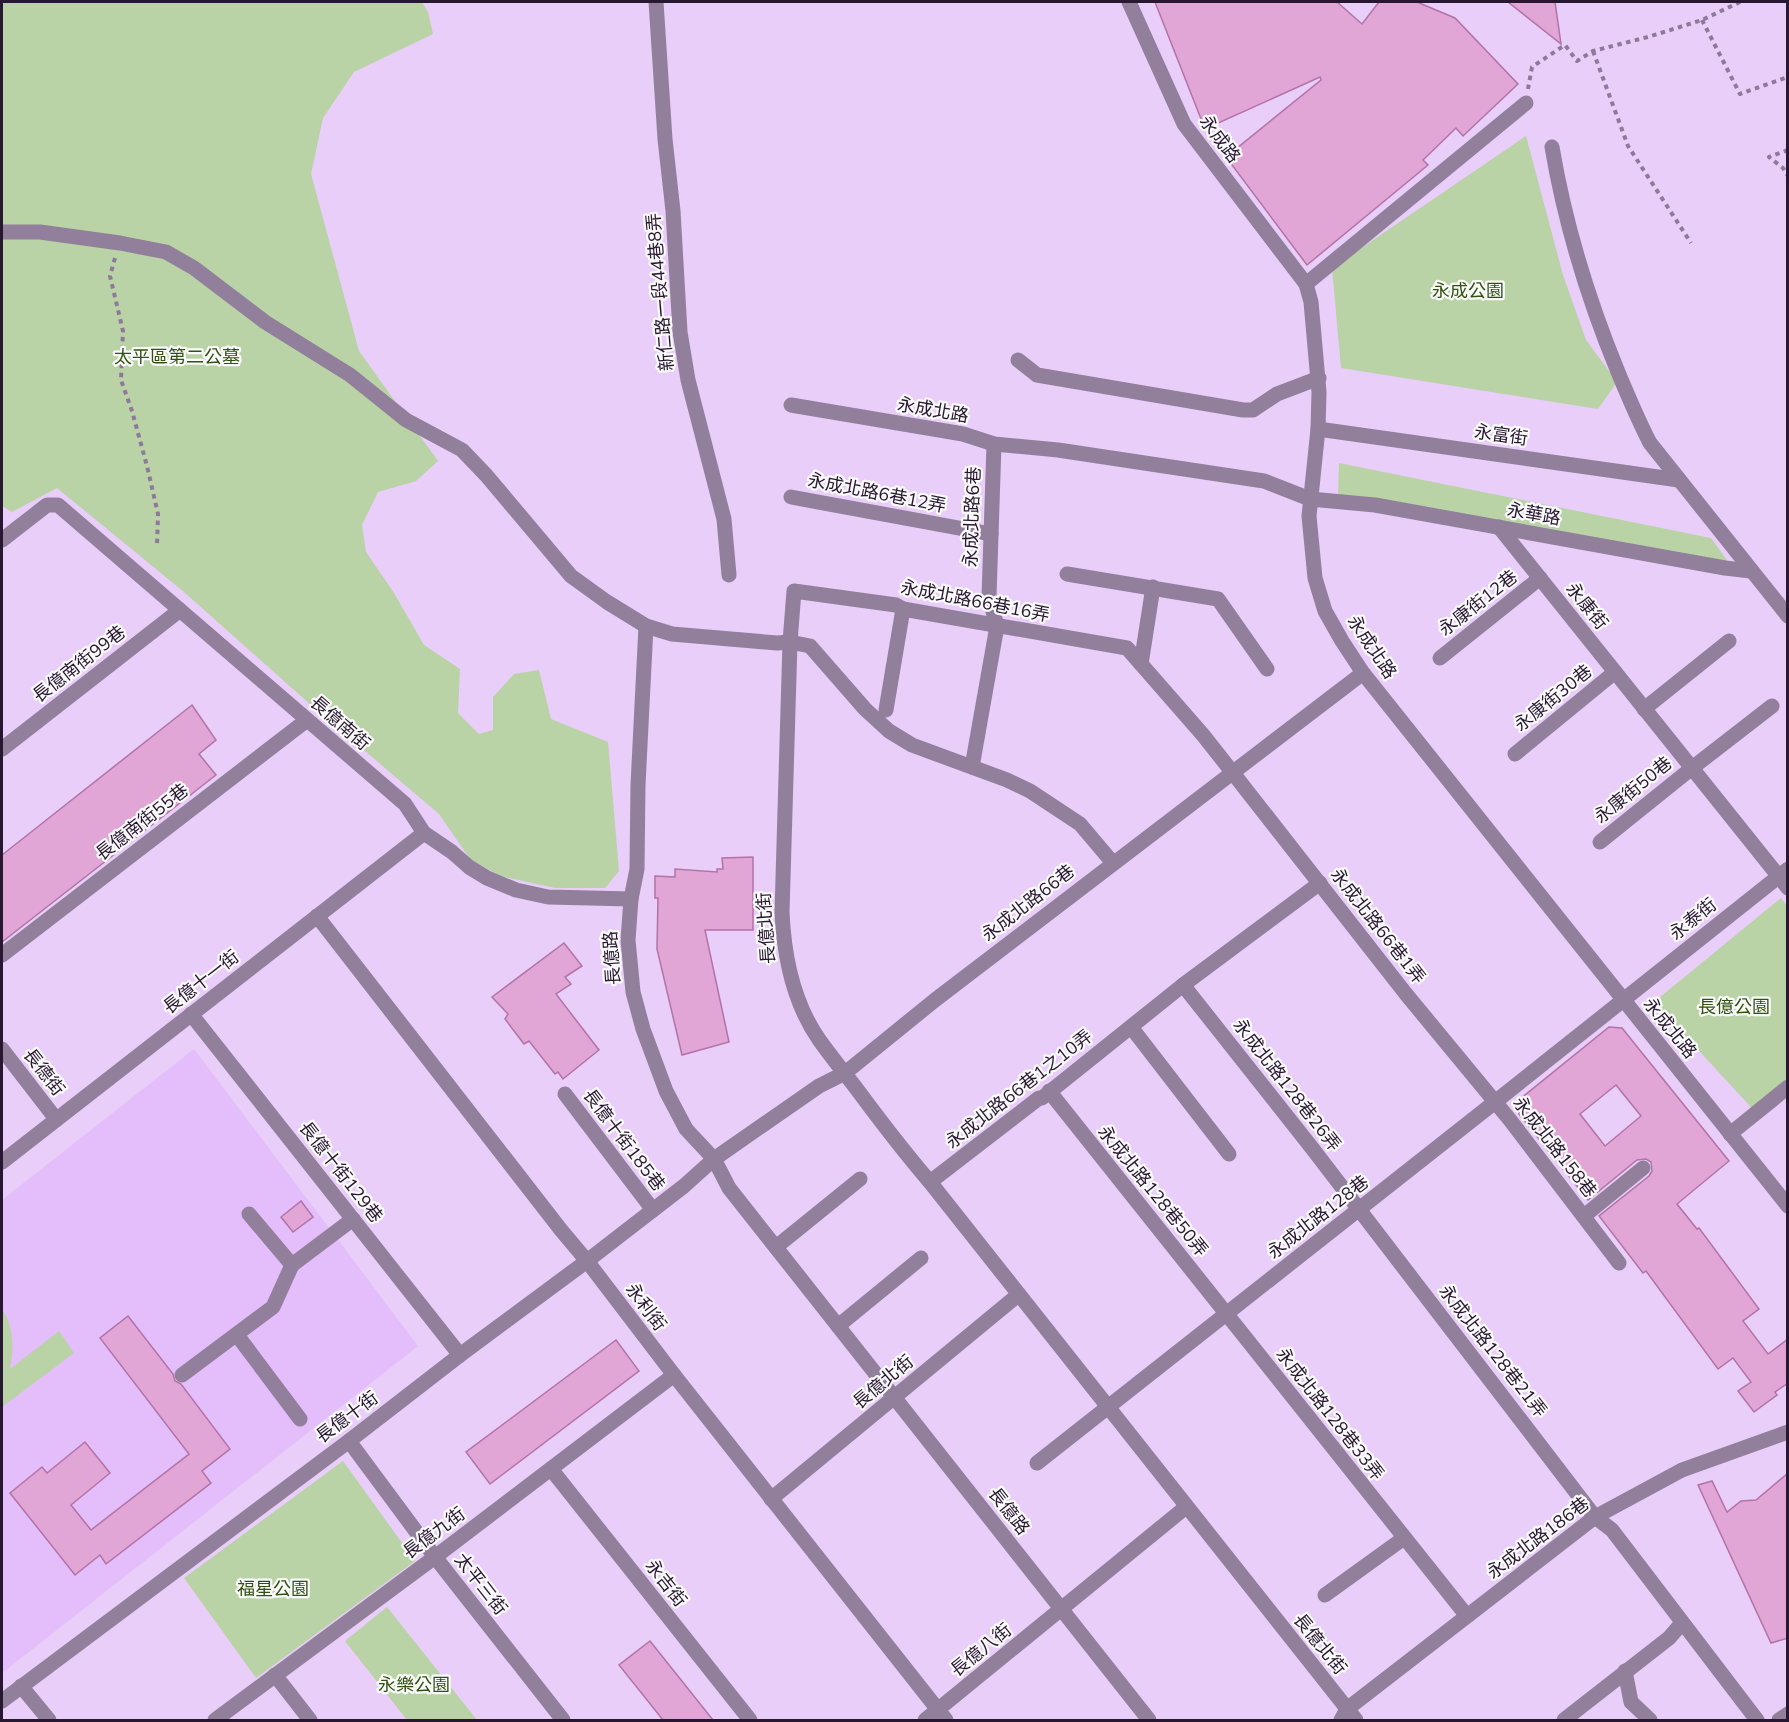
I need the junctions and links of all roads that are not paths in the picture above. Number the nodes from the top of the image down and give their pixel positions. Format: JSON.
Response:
{"nodes":[{"id":1,"x":656,"y":2,"type":"edge"},
{"id":2,"x":1128,"y":2,"type":"edge"},
{"id":3,"x":1526,"y":103,"type":"road end"},
{"id":4,"x":1552,"y":147,"type":"dead end"},
{"id":5,"x":2,"y":232,"type":"edge"},
{"id":6,"x":1306,"y":284,"type":"junction"},
{"id":7,"x":1018,"y":360,"type":"dead end"},
{"id":8,"x":1319,"y":378,"type":"junction"},
{"id":9,"x":790,"y":405,"type":"dead end"},
{"id":10,"x":1318,"y":429,"type":"junction"},
{"id":11,"x":994,"y":444,"type":"junction"},
{"id":12,"x":1679,"y":480,"type":"junction"},
{"id":13,"x":791,"y":497,"type":"dead end"},
{"id":14,"x":1310,"y":498,"type":"junction"},
{"id":15,"x":1499,"y":527,"type":"junction"},
{"id":16,"x":990,"y":534,"type":"junction"},
{"id":17,"x":2,"y":540,"type":"edge"},
{"id":18,"x":1751,"y":571,"type":"junction"},
{"id":19,"x":1067,"y":574,"type":"dead end"},
{"id":20,"x":729,"y":575,"type":"dead end"},
{"id":21,"x":1540,"y":579,"type":"junction"},
{"id":22,"x":1153,"y":587,"type":"junction"},
{"id":23,"x":794,"y":591,"type":"joint"},
{"id":24,"x":903,"y":609,"type":"junction"},
{"id":25,"x":180,"y":610,"type":"junction"},
{"id":26,"x":1788,"y":616,"type":"edge"},
{"id":27,"x":997,"y":626,"type":"junction"},
{"id":28,"x":646,"y":627,"type":"junction"},
{"id":29,"x":1729,"y":641,"type":"dead end"},
{"id":30,"x":790,"y":642,"type":"junction"},
{"id":31,"x":1440,"y":658,"type":"dead end"},
{"id":32,"x":1141,"y":664,"type":"junction"},
{"id":33,"x":1267,"y":669,"type":"dead end"},
{"id":34,"x":1615,"y":672,"type":"junction"},
{"id":35,"x":1363,"y":673,"type":"junction"},
{"id":36,"x":1773,"y":706,"type":"dead end"},
{"id":37,"x":1644,"y":709,"type":"junction"},
{"id":38,"x":886,"y":710,"type":"dead end"},
{"id":39,"x":307,"y":720,"type":"junction"},
{"id":40,"x":2,"y":749,"type":"edge"},
{"id":41,"x":1515,"y":754,"type":"dead end"},
{"id":42,"x":972,"y":767,"type":"junction"},
{"id":43,"x":1692,"y":768,"type":"junction"},
{"id":44,"x":1233,"y":773,"type":"junction"},
{"id":45,"x":424,"y":833,"type":"junction"},
{"id":46,"x":1600,"y":842,"type":"dead end"},
{"id":47,"x":1113,"y":863,"type":"junction"},
{"id":48,"x":1783,"y":872,"type":"edge"},
{"id":49,"x":1320,"y":883,"type":"junction"},
{"id":50,"x":1788,"y":888,"type":"edge"},
{"id":51,"x":631,"y":899,"type":"junction"},
{"id":52,"x":317,"y":916,"type":"junction"},
{"id":53,"x":2,"y":954,"type":"edge"},
{"id":54,"x":1183,"y":985,"type":"junction"},
{"id":55,"x":1623,"y":1000,"type":"junction"},
{"id":56,"x":190,"y":1014,"type":"junction"},
{"id":57,"x":1131,"y":1027,"type":"junction"},
{"id":58,"x":2,"y":1049,"type":"edge"},
{"id":59,"x":845,"y":1072,"type":"junction"},
{"id":60,"x":1788,"y":1087,"type":"edge"},
{"id":61,"x":1049,"y":1091,"type":"junction"},
{"id":62,"x":564,"y":1094,"type":"dead end"},
{"id":63,"x":1495,"y":1102,"type":"junction"},
{"id":64,"x":56,"y":1119,"type":"junction"},
{"id":65,"x":1730,"y":1134,"type":"junction"},
{"id":66,"x":1229,"y":1154,"type":"dead end"},
{"id":67,"x":714,"y":1160,"type":"junction"},
{"id":68,"x":2,"y":1162,"type":"edge"},
{"id":69,"x":1643,"y":1168,"type":"dead end"},
{"id":70,"x":860,"y":1179,"type":"dead end"},
{"id":71,"x":930,"y":1182,"type":"junction"},
{"id":72,"x":1788,"y":1206,"type":"edge"},
{"id":73,"x":1359,"y":1209,"type":"junction"},
{"id":74,"x":653,"y":1210,"type":"junction"},
{"id":75,"x":249,"y":1214,"type":"dead end"},
{"id":76,"x":1584,"y":1216,"type":"junction"},
{"id":77,"x":353,"y":1219,"type":"junction"},
{"id":78,"x":776,"y":1247,"type":"junction"},
{"id":79,"x":921,"y":1258,"type":"dead end"},
{"id":80,"x":587,"y":1261,"type":"junction"},
{"id":81,"x":1619,"y":1263,"type":"dead end"},
{"id":82,"x":292,"y":1265,"type":"junction"},
{"id":83,"x":1018,"y":1295,"type":"junction"},
{"id":84,"x":1227,"y":1314,"type":"junction"},
{"id":85,"x":838,"y":1326,"type":"junction"},
{"id":86,"x":237,"y":1335,"type":"junction"},
{"id":87,"x":460,"y":1355,"type":"junction"},
{"id":88,"x":182,"y":1375,"type":"dead end"},
{"id":89,"x":674,"y":1375,"type":"junction"},
{"id":90,"x":895,"y":1398,"type":"junction"},
{"id":91,"x":1107,"y":1408,"type":"junction"},
{"id":92,"x":300,"y":1419,"type":"dead end"},
{"id":93,"x":1788,"y":1432,"type":"edge"},
{"id":94,"x":349,"y":1440,"type":"junction"},
{"id":95,"x":1037,"y":1463,"type":"dead end"},
{"id":96,"x":551,"y":1469,"type":"junction"},
{"id":97,"x":771,"y":1499,"type":"junction"},
{"id":98,"x":1186,"y":1507,"type":"junction"},
{"id":99,"x":1595,"y":1517,"type":"junction"},
{"id":100,"x":1404,"y":1538,"type":"junction"},
{"id":101,"x":435,"y":1557,"type":"junction"},
{"id":102,"x":1324,"y":1595,"type":"dead end"},
{"id":103,"x":1062,"y":1610,"type":"junction"},
{"id":104,"x":1467,"y":1616,"type":"junction"},
{"id":105,"x":1682,"y":1623,"type":"junction"},
{"id":106,"x":1625,"y":1671,"type":"junction"},
{"id":107,"x":275,"y":1675,"type":"junction"},
{"id":108,"x":21,"y":1686,"type":"junction"},
{"id":109,"x":2,"y":1701,"type":"edge"},
{"id":110,"x":1788,"y":1714,"type":"edge"},
{"id":111,"x":942,"y":1715,"type":"edge"},
{"id":112,"x":1348,"y":1717,"type":"edge"},
{"id":113,"x":49,"y":1720,"type":"edge"},
{"id":114,"x":215,"y":1720,"type":"edge"},
{"id":115,"x":310,"y":1720,"type":"edge"},
{"id":116,"x":563,"y":1720,"type":"edge"},
{"id":117,"x":750,"y":1720,"type":"edge"},
{"id":118,"x":925,"y":1720,"type":"edge"},
{"id":119,"x":1149,"y":1720,"type":"edge"},
{"id":120,"x":1564,"y":1720,"type":"edge"},
{"id":121,"x":1650,"y":1720,"type":"edge"},
{"id":122,"x":1757,"y":1720,"type":"edge"},
{"id":123,"x":1779,"y":1720,"type":"edge"}],
"edges":[{"from":1,"to":20,"type":"street","name":"新仁路一段44巷8弄"},
{"from":2,"to":6,"type":"street","name":"永成路"},
{"from":3,"to":6,"type":"street"},
{"from":4,"to":12,"type":"street"},
{"from":5,"to":28,"type":"street"},
{"from":6,"to":8,"type":"street","name":"永成路"},
{"from":7,"to":8,"type":"street"},
{"from":8,"to":10,"type":"street","name":"永成路"},
{"from":9,"to":11,"type":"street","name":"永成北路"},
{"from":10,"to":12,"type":"street","name":"永富街"},
{"from":10,"to":14,"type":"street","name":"永成路"},
{"from":11,"to":14,"type":"street","name":"永成北路"},
{"from":11,"to":16,"type":"street","name":"永成北路6巷"},
{"from":12,"to":18,"type":"street"},
{"from":13,"to":16,"type":"street","name":"永成北路6巷12弄"},
{"from":14,"to":15,"type":"street","name":"永華路"},
{"from":14,"to":35,"type":"street","name":"永成北路"},
{"from":15,"to":18,"type":"street","name":"永華路"},
{"from":15,"to":21,"type":"street","name":"永康街"},
{"from":16,"to":27,"type":"street","name":"永成北路6巷"},
{"from":17,"to":25,"type":"street","name":"長億南街"},
{"from":18,"to":26,"type":"street"},
{"from":19,"to":22,"type":"street"},
{"from":21,"to":31,"type":"street","name":"永康街12巷"},
{"from":21,"to":34,"type":"street","name":"永康街"},
{"from":22,"to":32,"type":"street"},
{"from":22,"to":33,"type":"street"},
{"from":23,"to":24,"type":"street","name":"永成北路66巷16弄"},
{"from":23,"to":30,"type":"street","name":"長億北街"},
{"from":24,"to":27,"type":"street","name":"永成北路66巷16弄"},
{"from":24,"to":38,"type":"street"},
{"from":25,"to":39,"type":"street","name":"長億南街"},
{"from":25,"to":40,"type":"street","name":"長億南街99巷"},
{"from":27,"to":32,"type":"street","name":"永成北路66巷16弄"},
{"from":27,"to":42,"type":"street"},
{"from":28,"to":30,"type":"street"},
{"from":28,"to":51,"type":"street","name":"長億路"},
{"from":29,"to":37,"type":"street"},
{"from":30,"to":42,"type":"street"},
{"from":30,"to":59,"type":"street","name":"長億北街"},
{"from":32,"to":44,"type":"street","name":"永成北路66巷16弄"},
{"from":34,"to":37,"type":"street","name":"永康街"},
{"from":34,"to":41,"type":"street","name":"永康街30巷"},
{"from":35,"to":44,"type":"street","name":"永成北路66巷"},
{"from":35,"to":55,"type":"street","name":"永成北路"},
{"from":36,"to":43,"type":"street","name":"永康街50巷"},
{"from":37,"to":43,"type":"street","name":"永康街"},
{"from":39,"to":45,"type":"street","name":"長億南街"},
{"from":39,"to":53,"type":"street","name":"長億南街55巷"},
{"from":42,"to":47,"type":"street"},
{"from":43,"to":46,"type":"street","name":"永康街50巷"},
{"from":43,"to":48,"type":"street","name":"永康街"},
{"from":44,"to":47,"type":"street","name":"永成北路66巷"},
{"from":44,"to":49,"type":"street","name":"永成北路66巷1弄"},
{"from":45,"to":51,"type":"street","name":"長億南街"},
{"from":45,"to":52,"type":"street","name":"長億十一街"},
{"from":47,"to":59,"type":"street","name":"永成北路66巷"},
{"from":48,"to":50,"type":"street","name":"永康街"},
{"from":48,"to":55,"type":"street","name":"永泰街"},
{"from":49,"to":54,"type":"street","name":"永成北路66巷1之10弄"},
{"from":49,"to":63,"type":"street","name":"永成北路66巷1弄"},
{"from":51,"to":67,"type":"street","name":"長億路"},
{"from":52,"to":56,"type":"street","name":"長億十一街"},
{"from":52,"to":80,"type":"street","name":"永利街"},
{"from":54,"to":57,"type":"street","name":"永成北路66巷1之10弄"},
{"from":54,"to":73,"type":"street","name":"永成北路128巷26弄"},
{"from":55,"to":63,"type":"street","name":"永成北路128巷"},
{"from":55,"to":65,"type":"street","name":"永成北路"},
{"from":56,"to":64,"type":"street","name":"長億十一街"},
{"from":56,"to":77,"type":"street","name":"長億十街129巷"},
{"from":57,"to":61,"type":"street","name":"永成北路66巷1之10弄"},
{"from":57,"to":66,"type":"street"},
{"from":58,"to":64,"type":"street","name":"長德街"},
{"from":59,"to":67,"type":"street","name":"永成北路66巷"},
{"from":59,"to":71,"type":"street","name":"長億北街"},
{"from":60,"to":65,"type":"street"},
{"from":61,"to":71,"type":"street","name":"永成北路66巷1之10弄"},
{"from":61,"to":84,"type":"street","name":"永成北路128巷50弄"},
{"from":62,"to":74,"type":"street","name":"長億十街185巷"},
{"from":63,"to":73,"type":"street","name":"永成北路128巷"},
{"from":63,"to":76,"type":"street","name":"永成北路158巷"},
{"from":64,"to":68,"type":"street","name":"長億十一街"},
{"from":65,"to":72,"type":"street","name":"永成北路"},
{"from":67,"to":74,"type":"street","name":"長億十街"},
{"from":67,"to":78,"type":"street","name":"長億路"},
{"from":69,"to":76,"type":"street","name":"永成北路158巷"},
{"from":70,"to":78,"type":"street"},
{"from":71,"to":83,"type":"street","name":"長億北街"},
{"from":73,"to":84,"type":"street","name":"永成北路128巷"},
{"from":73,"to":99,"type":"street","name":"永成北路128巷21弄"},
{"from":74,"to":80,"type":"street","name":"長億十街"},
{"from":75,"to":82,"type":"street"},
{"from":76,"to":81,"type":"street","name":"永成北路158巷"},
{"from":77,"to":82,"type":"street"},
{"from":77,"to":87,"type":"street","name":"長億十街129巷"},
{"from":78,"to":85,"type":"street","name":"長億路"},
{"from":79,"to":85,"type":"street"},
{"from":80,"to":87,"type":"street","name":"長億十街"},
{"from":80,"to":89,"type":"street","name":"永利街"},
{"from":82,"to":86,"type":"street"},
{"from":83,"to":90,"type":"street","name":"長億北街"},
{"from":83,"to":91,"type":"street","name":"長億北街"},
{"from":84,"to":91,"type":"street","name":"永成北路128巷"},
{"from":84,"to":100,"type":"street","name":"永成北路128巷33弄"},
{"from":85,"to":90,"type":"street","name":"長億路"},
{"from":86,"to":88,"type":"street"},
{"from":86,"to":92,"type":"street"},
{"from":87,"to":94,"type":"street","name":"長億十街"},
{"from":89,"to":96,"type":"street","name":"長億九街"},
{"from":89,"to":97,"type":"street","name":"永利街"},
{"from":90,"to":97,"type":"street","name":"長億北街"},
{"from":90,"to":103,"type":"street","name":"長億路"},
{"from":91,"to":95,"type":"street","name":"永成北路128巷"},
{"from":91,"to":98,"type":"street","name":"長億北街"},
{"from":93,"to":99,"type":"street","name":"永成北路186巷"},
{"from":94,"to":101,"type":"street","name":"太平三街"},
{"from":94,"to":108,"type":"street","name":"長億十街"},
{"from":96,"to":101,"type":"street","name":"長億九街"},
{"from":96,"to":117,"type":"street","name":"永吉街"},
{"from":97,"to":111,"type":"street","name":"永利街"},
{"from":98,"to":103,"type":"street"},
{"from":98,"to":112,"type":"street","name":"長億北街"},
{"from":99,"to":104,"type":"street","name":"永成北路186巷"},
{"from":99,"to":105,"type":"street","name":"永成北路128巷21弄"},
{"from":100,"to":102,"type":"street"},
{"from":100,"to":104,"type":"street","name":"永成北路128巷33弄"},
{"from":101,"to":107,"type":"street","name":"長億九街"},
{"from":101,"to":116,"type":"street","name":"太平三街"},
{"from":103,"to":111,"type":"street","name":"長億八街"},
{"from":103,"to":119,"type":"street","name":"長億路"},
{"from":104,"to":112,"type":"street","name":"永成北路186巷"},
{"from":105,"to":106,"type":"street"},
{"from":105,"to":122,"type":"street","name":"永成北路128巷21弄"},
{"from":106,"to":120,"type":"street"},
{"from":106,"to":121,"type":"street"},
{"from":107,"to":114,"type":"street","name":"長億九街"},
{"from":107,"to":115,"type":"street"},
{"from":108,"to":109,"type":"street","name":"長億十街"},
{"from":108,"to":113,"type":"street"},
{"from":110,"to":123,"type":"street"},
{"from":111,"to":118,"type":"street","name":"長億八街"}]}
